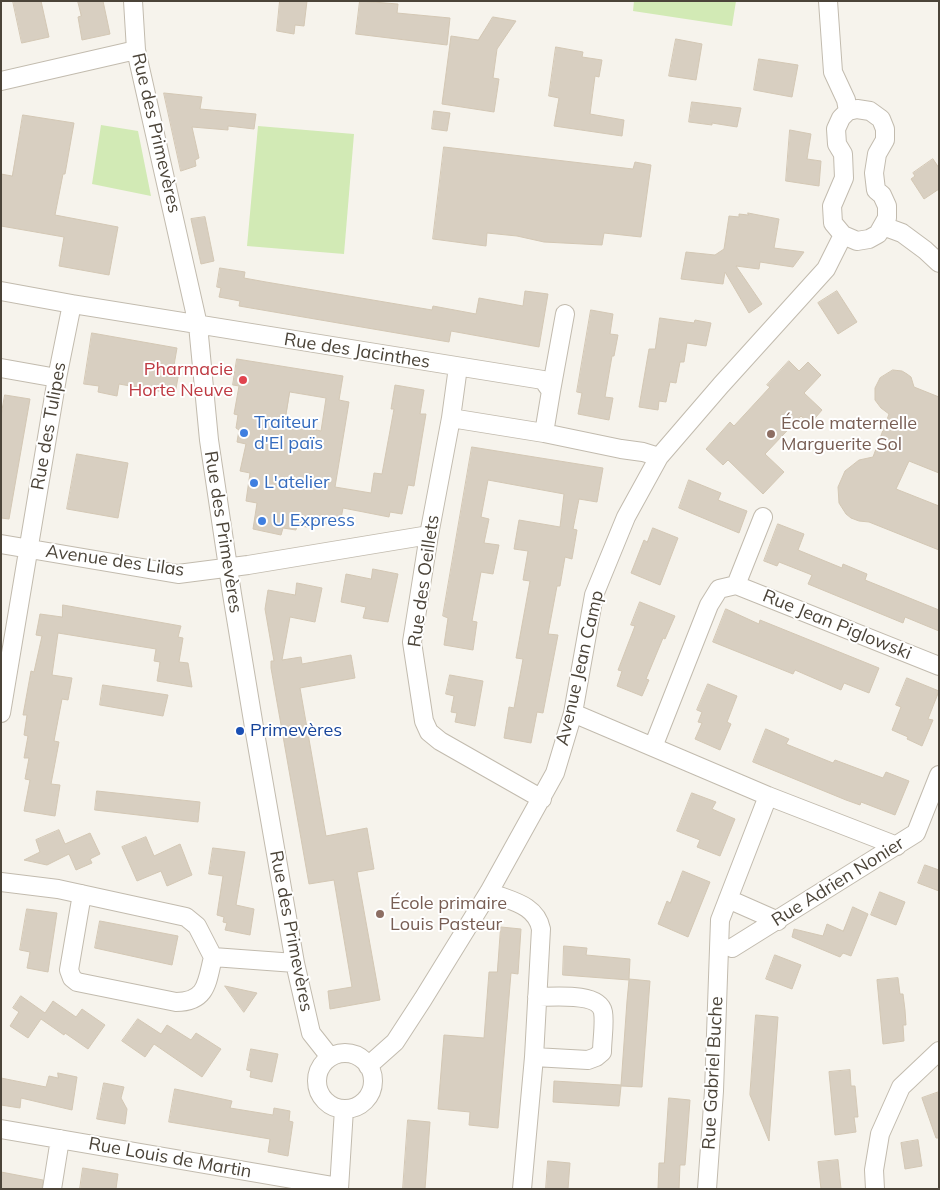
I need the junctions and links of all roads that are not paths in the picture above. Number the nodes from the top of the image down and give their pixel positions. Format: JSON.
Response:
{"nodes":[{"id":1,"x":133,"y":1,"type":"edge"},
{"id":2,"x":828,"y":1,"type":"edge"},
{"id":3,"x":136,"y":50,"type":"junction"},
{"id":4,"x":1,"y":81,"type":"edge"},
{"id":5,"x":848,"y":112,"type":"junction"},
{"id":6,"x":883,"y":226,"type":"junction"},
{"id":7,"x":843,"y":235,"type":"junction"},
{"id":8,"x":939,"y":263,"type":"edge"},
{"id":9,"x":1,"y":291,"type":"edge"},
{"id":10,"x":72,"y":304,"type":"junction"},
{"id":11,"x":565,"y":314,"type":"dead end"},
{"id":12,"x":198,"y":325,"type":"junction"},
{"id":13,"x":458,"y":367,"type":"junction"},
{"id":14,"x":1,"y":368,"type":"edge"},
{"id":15,"x":56,"y":378,"type":"junction"},
{"id":16,"x":551,"y":392,"type":"junction"},
{"id":17,"x":451,"y":418,"type":"junction"},
{"id":18,"x":544,"y":433,"type":"junction"},
{"id":19,"x":659,"y":457,"type":"junction"},
{"id":20,"x":763,"y":517,"type":"dead end"},
{"id":21,"x":428,"y":535,"type":"junction"},
{"id":22,"x":1,"y":544,"type":"edge"},
{"id":23,"x":29,"y":548,"type":"junction"},
{"id":24,"x":229,"y":568,"type":"junction"},
{"id":25,"x":736,"y":585,"type":"junction"},
{"id":26,"x":939,"y":666,"type":"edge"},
{"id":27,"x":1,"y":713,"type":"edge"},
{"id":28,"x":573,"y":713,"type":"junction"},
{"id":29,"x":653,"y":747,"type":"junction"},
{"id":30,"x":939,"y":775,"type":"edge"},
{"id":31,"x":768,"y":796,"type":"junction"},
{"id":32,"x":542,"y":799,"type":"junction"},
{"id":33,"x":897,"y":846,"type":"junction"},
{"id":34,"x":1,"y":882,"type":"edge"},
{"id":35,"x":489,"y":892,"type":"junction"},
{"id":36,"x":82,"y":894,"type":"junction"},
{"id":37,"x":728,"y":898,"type":"junction"},
{"id":38,"x":778,"y":921,"type":"junction"},
{"id":39,"x":725,"y":953,"type":"junction"},
{"id":40,"x":213,"y":957,"type":"junction"},
{"id":41,"x":295,"y":964,"type":"junction"},
{"id":42,"x":537,"y":997,"type":"junction"},
{"id":43,"x":939,"y":1051,"type":"edge"},
{"id":44,"x":330,"y":1057,"type":"junction"},
{"id":45,"x":534,"y":1057,"type":"junction"},
{"id":46,"x":368,"y":1066,"type":"junction"},
{"id":47,"x":344,"y":1108,"type":"junction"},
{"id":48,"x":1,"y":1129,"type":"edge"},
{"id":49,"x":60,"y":1139,"type":"junction"},
{"id":50,"x":339,"y":1188,"type":"edge"},
{"id":51,"x":52,"y":1189,"type":"edge"},
{"id":52,"x":522,"y":1189,"type":"edge"},
{"id":53,"x":707,"y":1189,"type":"edge"},
{"id":54,"x":875,"y":1189,"type":"edge"}],
"edges":[{"from":1,"to":3,"type":"street","name":"Rue des Primevères"},
{"from":2,"to":5,"type":"street"},
{"from":3,"to":4,"type":"street"},
{"from":3,"to":12,"type":"street","name":"Rue des Primevères"},
{"from":5,"to":6,"type":"street"},
{"from":5,"to":7,"type":"street"},
{"from":6,"to":7,"type":"street"},
{"from":6,"to":8,"type":"street"},
{"from":7,"to":19,"type":"street","name":"Avenue Jean Camp"},
{"from":9,"to":10,"type":"street","name":"Rue des Jacinthes"},
{"from":10,"to":12,"type":"street","name":"Rue des Jacinthes"},
{"from":10,"to":15,"type":"street","name":"Rue des Tulipes"},
{"from":11,"to":16,"type":"street"},
{"from":12,"to":13,"type":"street","name":"Rue des Jacinthes"},
{"from":12,"to":24,"type":"street","name":"Rue des Primevères"},
{"from":13,"to":16,"type":"street","name":"Rue des Jacinthes"},
{"from":13,"to":17,"type":"street","name":"Rue des Oeillets"},
{"from":14,"to":15,"type":"street"},
{"from":15,"to":23,"type":"street","name":"Rue des Tulipes"},
{"from":16,"to":18,"type":"street"},
{"from":17,"to":18,"type":"street"},
{"from":17,"to":21,"type":"street","name":"Rue des Oeillets"},
{"from":18,"to":19,"type":"street"},
{"from":19,"to":28,"type":"street","name":"Avenue Jean Camp"},
{"from":20,"to":25,"type":"street"},
{"from":21,"to":24,"type":"street","name":"Avenue des Lilas"},
{"from":21,"to":32,"type":"street","name":"Rue des Oeillets"},
{"from":22,"to":23,"type":"street","name":"Avenue des Lilas"},
{"from":23,"to":24,"type":"street","name":"Avenue des Lilas"},
{"from":23,"to":27,"type":"street","name":"Rue des Tulipes"},
{"from":24,"to":41,"type":"street","name":"Rue des Primevères"},
{"from":25,"to":26,"type":"street","name":"Rue Jean Piglowski"},
{"from":25,"to":29,"type":"street"},
{"from":28,"to":29,"type":"street"},
{"from":28,"to":32,"type":"street","name":"Avenue Jean Camp"},
{"from":29,"to":31,"type":"street"},
{"from":30,"to":33,"type":"street","name":"Rue Adrien Nonier"},
{"from":31,"to":33,"type":"street"},
{"from":31,"to":37,"type":"street","name":"Rue Gabriel Buche"},
{"from":32,"to":35,"type":"street","name":"Avenue Jean Camp"},
{"from":33,"to":38,"type":"street","name":"Rue Adrien Nonier"},
{"from":34,"to":36,"type":"street"},
{"from":35,"to":42,"type":"street"},
{"from":35,"to":46,"type":"street","name":"Avenue Jean Camp"},
{"from":36,"to":40,"type":"street"},
{"from":36,"to":40,"type":"street"},
{"from":37,"to":38,"type":"street"},
{"from":37,"to":39,"type":"street","name":"Rue Gabriel Buche"},
{"from":38,"to":39,"type":"street","name":"Rue Adrien Nonier"},
{"from":39,"to":53,"type":"street","name":"Rue Gabriel Buche"},
{"from":40,"to":41,"type":"street"},
{"from":41,"to":44,"type":"street","name":"Rue des Primevères"},
{"from":42,"to":45,"type":"street"},
{"from":42,"to":45,"type":"street"},
{"from":43,"to":54,"type":"street"},
{"from":44,"to":46,"type":"street"},
{"from":44,"to":47,"type":"street"},
{"from":45,"to":52,"type":"street"},
{"from":46,"to":47,"type":"street"},
{"from":47,"to":50,"type":"street"},
{"from":48,"to":49,"type":"street","name":"Rue Louis de Martin"},
{"from":49,"to":50,"type":"street","name":"Rue Louis de Martin"},
{"from":49,"to":51,"type":"street"}]}
